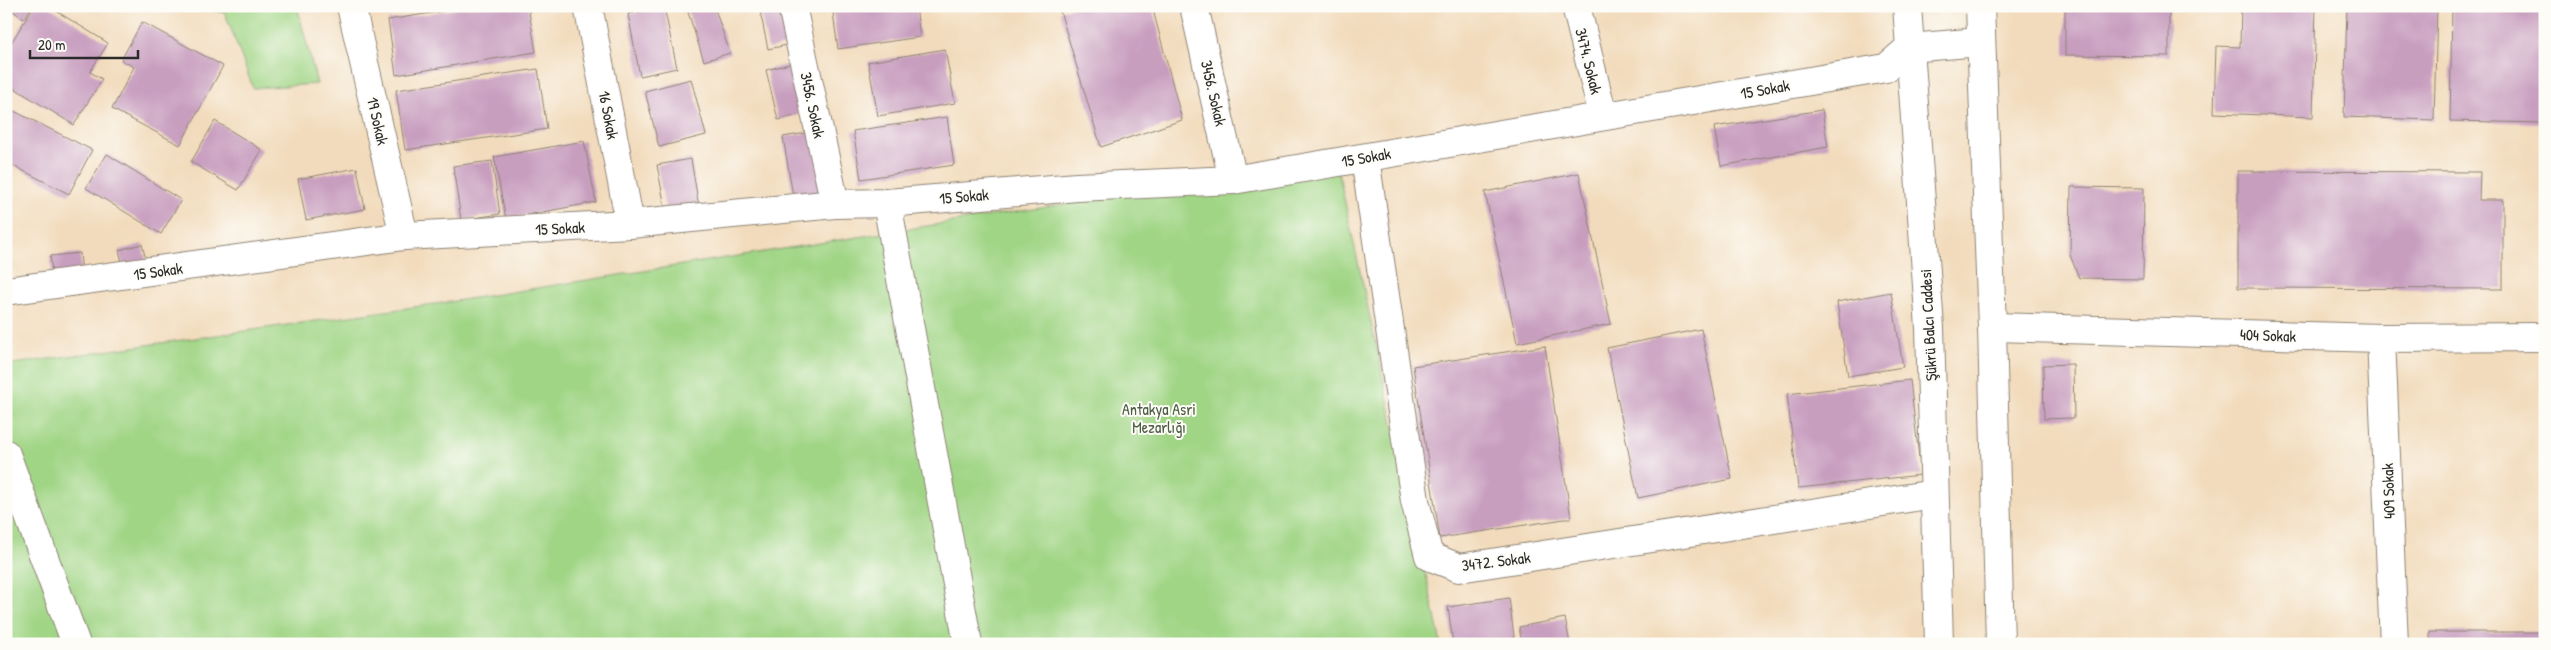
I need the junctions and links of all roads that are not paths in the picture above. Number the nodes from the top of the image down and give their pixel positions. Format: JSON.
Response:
{"nodes":[{"id":1,"x":351,"y":6,"type":"edge"},
{"id":2,"x":588,"y":6,"type":"edge"},
{"id":3,"x":792,"y":6,"type":"edge"},
{"id":4,"x":1194,"y":6,"type":"edge"},
{"id":5,"x":1576,"y":6,"type":"edge"},
{"id":6,"x":1907,"y":6,"type":"edge"},
{"id":7,"x":1980,"y":6,"type":"edge"},
{"id":8,"x":1980,"y":42,"type":"junction"},
{"id":9,"x":1909,"y":48,"type":"junction"},
{"id":10,"x":1603,"y":116,"type":"junction"},
{"id":11,"x":1365,"y":158,"type":"junction"},
{"id":12,"x":1233,"y":180,"type":"junction"},
{"id":13,"x":887,"y":203,"type":"junction"},
{"id":14,"x":835,"y":204,"type":"junction"},
{"id":15,"x":630,"y":224,"type":"junction"},
{"id":16,"x":404,"y":236,"type":"junction"},
{"id":17,"x":7,"y":290,"type":"edge"},
{"id":18,"x":1992,"y":327,"type":"junction"},
{"id":19,"x":2545,"y":337,"type":"edge"},
{"id":20,"x":2381,"y":338,"type":"junction"},
{"id":21,"x":6,"y":454,"type":"edge"},
{"id":22,"x":1934,"y":494,"type":"junction"},
{"id":23,"x":76,"y":644,"type":"edge"},
{"id":24,"x":968,"y":644,"type":"edge"},
{"id":25,"x":1939,"y":644,"type":"edge"},
{"id":26,"x":2000,"y":644,"type":"edge"},
{"id":27,"x":2394,"y":644,"type":"edge"}],
"edges":[{"from":1,"to":16,"type":"street","name":"19 Sokak"},
{"from":2,"to":15,"type":"street","name":"16 Sokak"},
{"from":3,"to":14,"type":"street","name":"3456. Sokak"},
{"from":4,"to":12,"type":"street","name":"3456. Sokak"},
{"from":5,"to":10,"type":"street","name":"3474. Sokak"},
{"from":6,"to":9,"type":"street","name":"Şükrü Balcı Caddesi"},
{"from":7,"to":8,"type":"street"},
{"from":8,"to":9,"type":"street"},
{"from":8,"to":18,"type":"street"},
{"from":9,"to":10,"type":"street","name":"15 Sokak"},
{"from":9,"to":22,"type":"street","name":"Şükrü Balcı Caddesi"},
{"from":10,"to":11,"type":"street","name":"15 Sokak"},
{"from":11,"to":12,"type":"street","name":"15 Sokak"},
{"from":11,"to":22,"type":"street","name":"3472. Sokak"},
{"from":12,"to":13,"type":"street","name":"15 Sokak"},
{"from":13,"to":14,"type":"street","name":"15 Sokak"},
{"from":13,"to":24,"type":"street"},
{"from":14,"to":15,"type":"street","name":"15 Sokak"},
{"from":15,"to":16,"type":"street","name":"15 Sokak"},
{"from":16,"to":17,"type":"street","name":"15 Sokak"},
{"from":18,"to":20,"type":"street","name":"404 Sokak"},
{"from":18,"to":26,"type":"street"},
{"from":19,"to":20,"type":"street","name":"404 Sokak"},
{"from":20,"to":27,"type":"street","name":"409 Sokak"},
{"from":21,"to":23,"type":"street"},
{"from":22,"to":25,"type":"street","name":"Şükrü Balcı Caddesi"}]}
